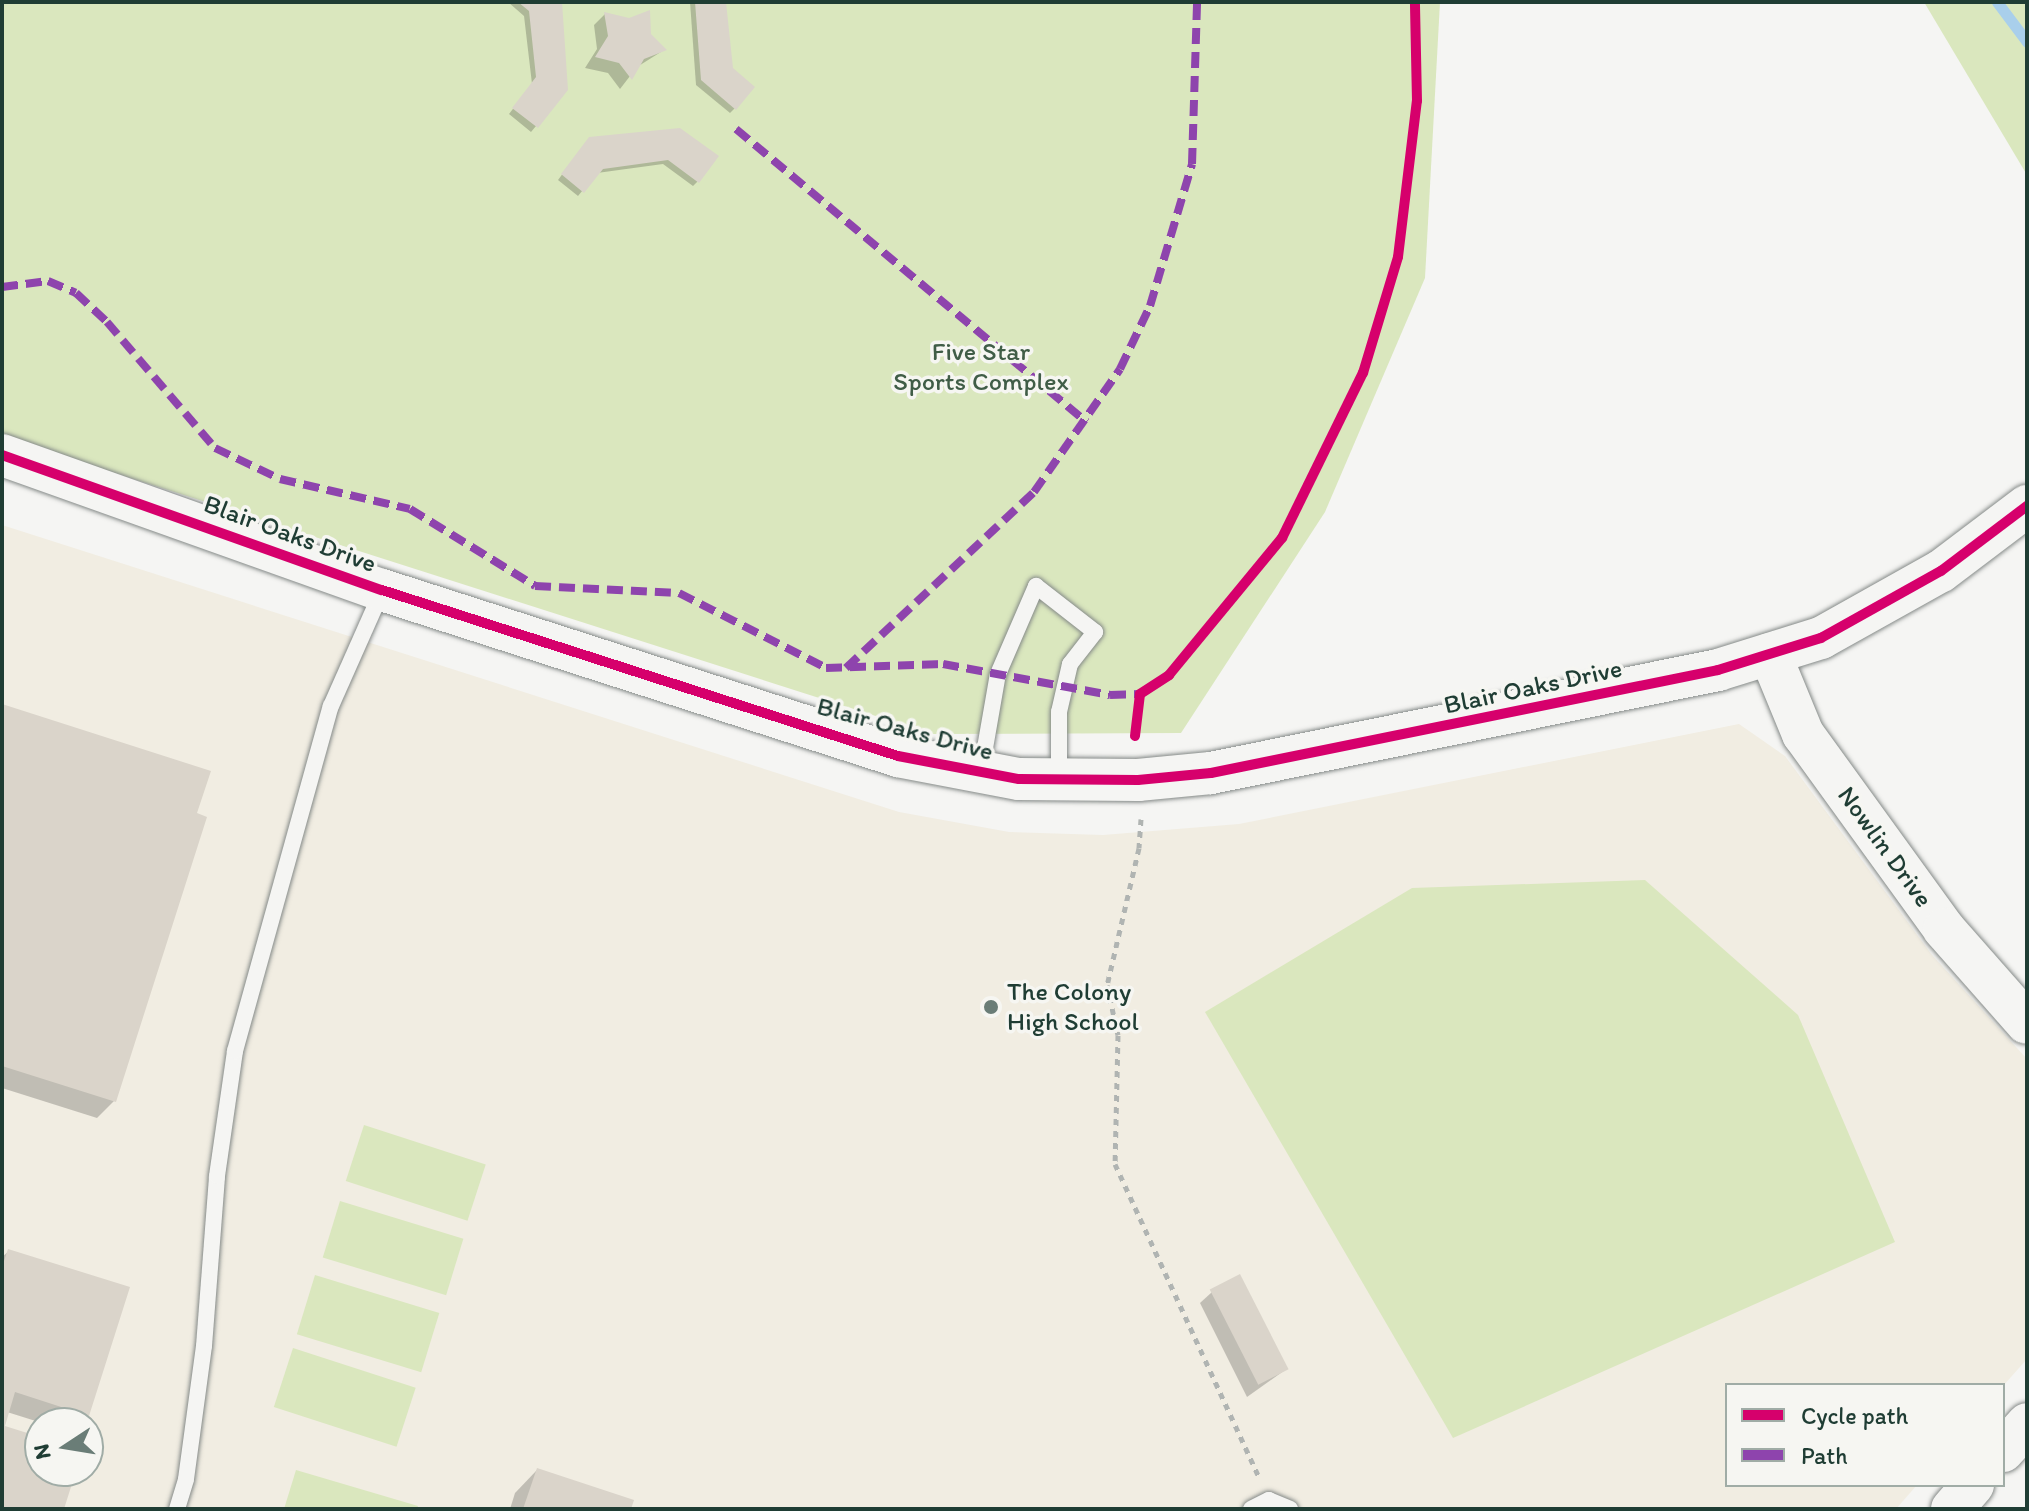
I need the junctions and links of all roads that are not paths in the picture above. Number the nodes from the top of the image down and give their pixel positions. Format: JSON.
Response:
{"nodes":[{"id":1,"x":2,"y":455,"type":"edge"},
{"id":2,"x":2027,"y":506,"type":"edge"},
{"id":3,"x":382,"y":590,"type":"junction"},
{"id":4,"x":1770,"y":654,"type":"junction"},
{"id":5,"x":980,"y":774,"type":"junction"},
{"id":6,"x":1059,"y":779,"type":"junction"},
{"id":7,"x":2027,"y":1023,"type":"edge"},
{"id":8,"x":2027,"y":1424,"type":"edge"},
{"id":9,"x":2005,"y":1449,"type":"edge"},
{"id":10,"x":1971,"y":1487,"type":"edge"},
{"id":11,"x":177,"y":1509,"type":"edge"},
{"id":12,"x":1251,"y":1509,"type":"edge"},
{"id":13,"x":1290,"y":1509,"type":"edge"},
{"id":14,"x":1952,"y":1509,"type":"edge"}],
"edges":[{"from":1,"to":3,"type":"street","name":"Blair Oaks Drive"},
{"from":2,"to":4,"type":"street","name":"Blair Oaks Drive"},
{"from":3,"to":5,"type":"street","name":"Blair Oaks Drive"},
{"from":3,"to":11,"type":"lane"},
{"from":4,"to":6,"type":"street","name":"Blair Oaks Drive"},
{"from":4,"to":7,"type":"street","name":"Nowlin Drive"},
{"from":5,"to":6,"type":"street","name":"Blair Oaks Drive"},
{"from":5,"to":6,"type":"lane"},
{"from":8,"to":9,"type":"street"},
{"from":10,"to":14,"type":"street"},
{"from":12,"to":13,"type":"lane"}]}
